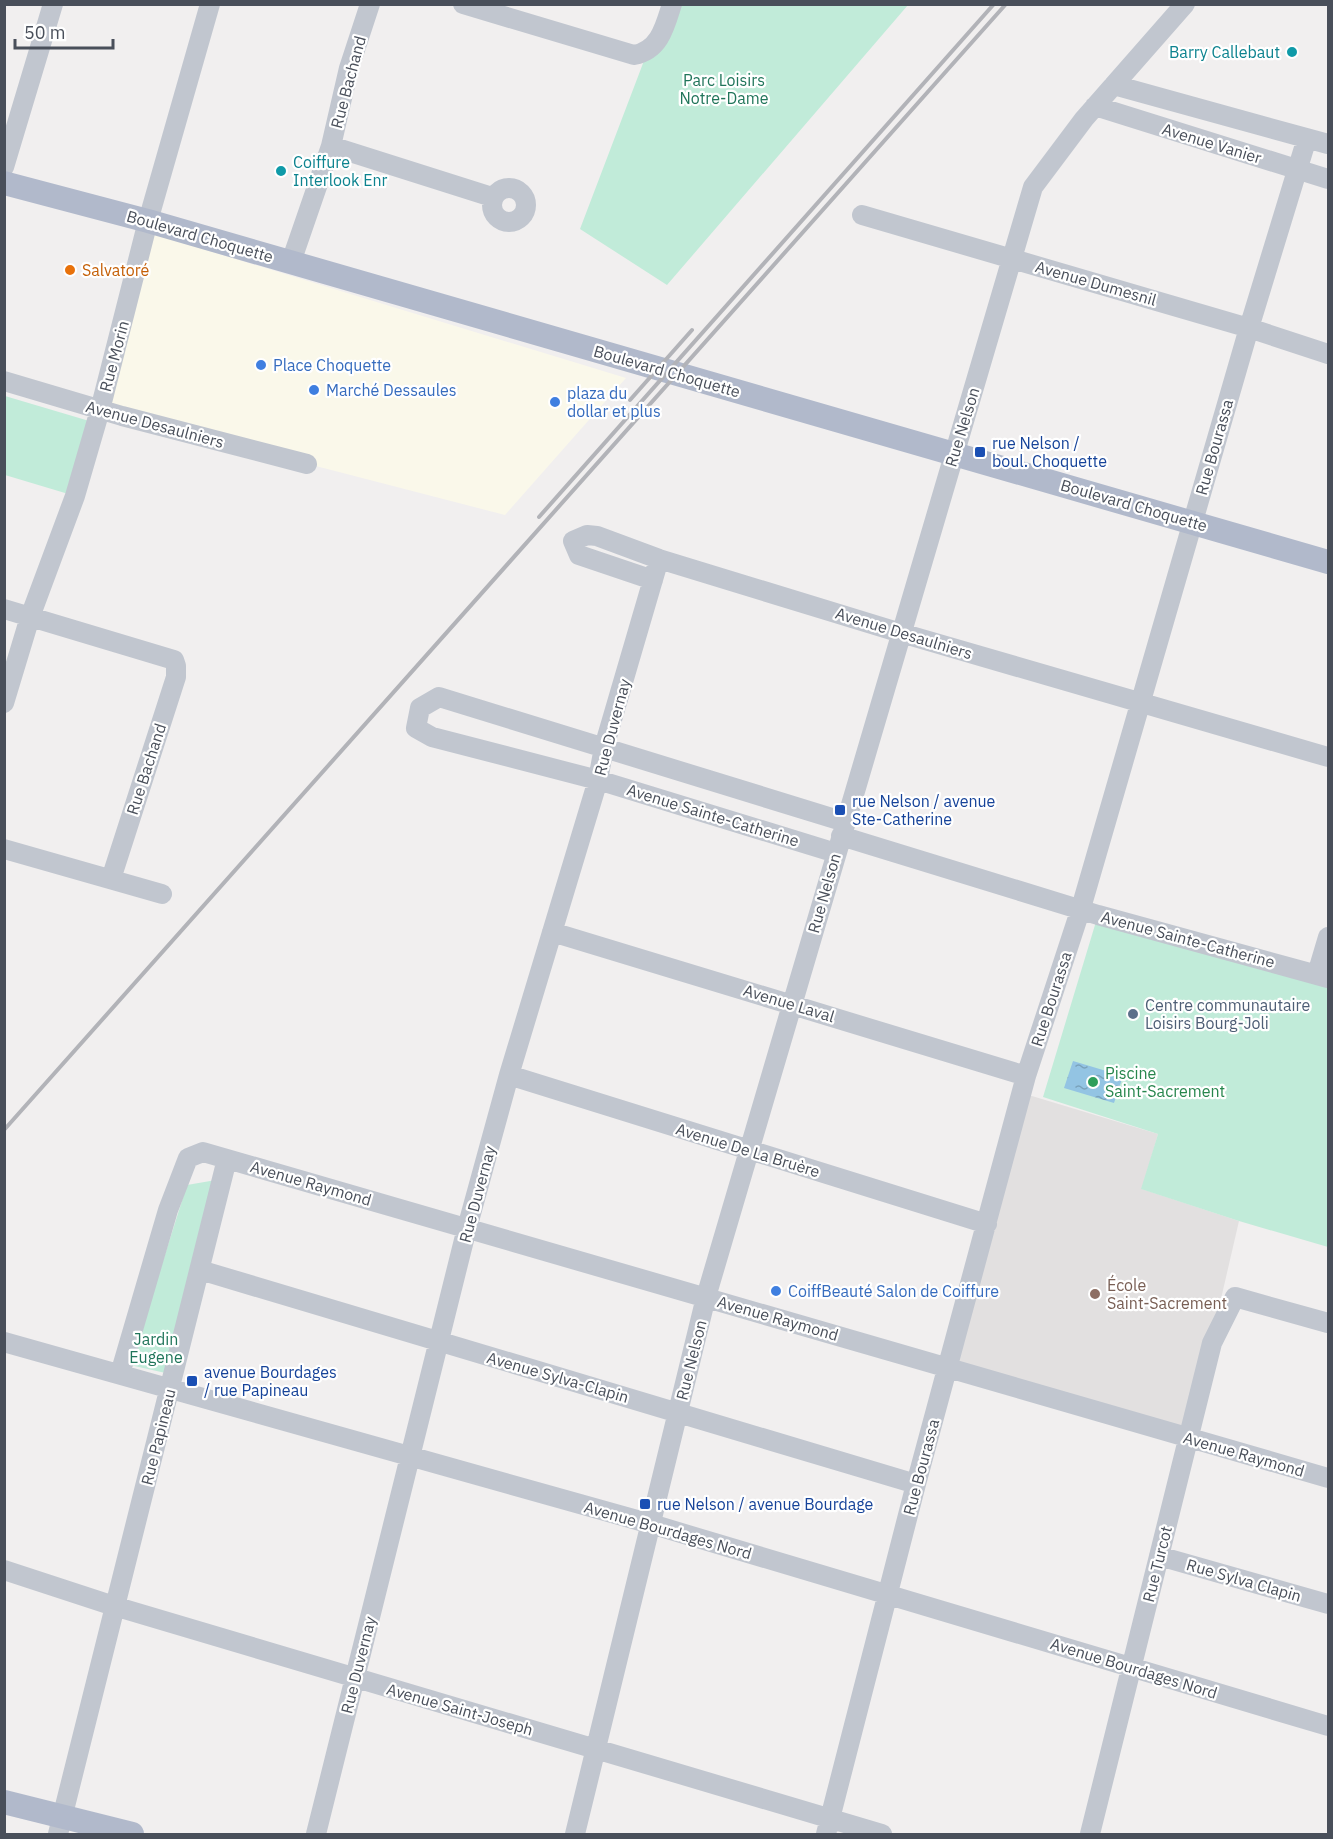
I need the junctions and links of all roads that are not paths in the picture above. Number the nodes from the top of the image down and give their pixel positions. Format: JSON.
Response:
{"nodes":[{"id":1,"x":53,"y":4,"type":"edge"},
{"id":2,"x":210,"y":4,"type":"edge"},
{"id":3,"x":370,"y":4,"type":"edge"},
{"id":4,"x":463,"y":4,"type":"edge"},
{"id":5,"x":672,"y":4,"type":"edge"},
{"id":6,"x":1185,"y":4,"type":"edge"},
{"id":7,"x":1114,"y":85,"type":"junction"},
{"id":8,"x":1095,"y":106,"type":"junction"},
{"id":9,"x":1238,"y":118,"type":"junction"},
{"id":10,"x":1307,"y":138,"type":"junction"},
{"id":11,"x":1329,"y":144,"type":"edge"},
{"id":12,"x":331,"y":146,"type":"junction"},
{"id":13,"x":1228,"y":149,"type":"junction"},
{"id":14,"x":4,"y":166,"type":"edge"},
{"id":15,"x":1298,"y":170,"type":"junction"},
{"id":16,"x":1329,"y":179,"type":"edge"},
{"id":17,"x":4,"y":183,"type":"edge"},
{"id":18,"x":492,"y":197,"type":"dead end"},
{"id":19,"x":862,"y":215,"type":"dead end"},
{"id":20,"x":148,"y":221,"type":"junction"},
{"id":21,"x":1012,"y":258,"type":"junction"},
{"id":22,"x":291,"y":262,"type":"junction"},
{"id":23,"x":1249,"y":328,"type":"junction"},
{"id":24,"x":1329,"y":354,"type":"edge"},
{"id":25,"x":4,"y":381,"type":"edge"},
{"id":26,"x":100,"y":410,"type":"junction"},
{"id":27,"x":954,"y":453,"type":"junction"},
{"id":28,"x":307,"y":464,"type":"dead end"},
{"id":29,"x":1192,"y":522,"type":"junction"},
{"id":30,"x":659,"y":559,"type":"junction"},
{"id":31,"x":1329,"y":562,"type":"edge"},
{"id":32,"x":653,"y":580,"type":"junction"},
{"id":33,"x":4,"y":609,"type":"edge"},
{"id":34,"x":30,"y":617,"type":"junction"},
{"id":35,"x":901,"y":633,"type":"junction"},
{"id":36,"x":1140,"y":702,"type":"junction"},
{"id":37,"x":4,"y":703,"type":"edge"},
{"id":38,"x":604,"y":747,"type":"junction"},
{"id":39,"x":1329,"y":757,"type":"edge"},
{"id":40,"x":598,"y":780,"type":"junction"},
{"id":41,"x":841,"y":837,"type":"junction"},
{"id":42,"x":4,"y":849,"type":"edge"},
{"id":43,"x":111,"y":879,"type":"junction"},
{"id":44,"x":162,"y":894,"type":"dead end"},
{"id":45,"x":1081,"y":908,"type":"junction"},
{"id":46,"x":552,"y":932,"type":"junction"},
{"id":47,"x":1329,"y":937,"type":"edge"},
{"id":48,"x":1323,"y":976,"type":"edge"},
{"id":49,"x":791,"y":1004,"type":"junction"},
{"id":50,"x":509,"y":1075,"type":"junction"},
{"id":51,"x":1026,"y":1076,"type":"junction"},
{"id":52,"x":748,"y":1151,"type":"junction"},
{"id":53,"x":227,"y":1159,"type":"junction"},
{"id":54,"x":987,"y":1224,"type":"junction"},
{"id":55,"x":467,"y":1228,"type":"junction"},
{"id":56,"x":200,"y":1270,"type":"junction"},
{"id":57,"x":706,"y":1297,"type":"junction"},
{"id":58,"x":1329,"y":1323,"type":"edge"},
{"id":59,"x":4,"y":1342,"type":"edge"},
{"id":60,"x":438,"y":1342,"type":"junction"},
{"id":61,"x":948,"y":1368,"type":"junction"},
{"id":62,"x":120,"y":1374,"type":"junction"},
{"id":63,"x":170,"y":1388,"type":"junction"},
{"id":64,"x":678,"y":1413,"type":"junction"},
{"id":65,"x":1189,"y":1437,"type":"junction"},
{"id":66,"x":410,"y":1456,"type":"junction"},
{"id":67,"x":1329,"y":1478,"type":"edge"},
{"id":68,"x":916,"y":1484,"type":"junction"},
{"id":69,"x":651,"y":1524,"type":"junction"},
{"id":70,"x":1159,"y":1556,"type":"junction"},
{"id":71,"x":4,"y":1570,"type":"edge"},
{"id":72,"x":888,"y":1595,"type":"junction"},
{"id":73,"x":1329,"y":1604,"type":"edge"},
{"id":74,"x":114,"y":1606,"type":"junction"},
{"id":75,"x":1131,"y":1667,"type":"junction"},
{"id":76,"x":355,"y":1678,"type":"junction"},
{"id":77,"x":1329,"y":1726,"type":"edge"},
{"id":78,"x":596,"y":1749,"type":"junction"},
{"id":79,"x":4,"y":1802,"type":"edge"},
{"id":80,"x":60,"y":1826,"type":"edge"},
{"id":81,"x":828,"y":1827,"type":"edge"},
{"id":82,"x":132,"y":1834,"type":"edge"},
{"id":83,"x":316,"y":1834,"type":"edge"},
{"id":84,"x":575,"y":1834,"type":"edge"},
{"id":85,"x":882,"y":1834,"type":"edge"},
{"id":86,"x":1090,"y":1834,"type":"edge"}],
"edges":[{"from":1,"to":14,"type":"street"},
{"from":2,"to":20,"type":"street","name":"Rue Morin"},
{"from":3,"to":12,"type":"street","name":"Rue Bachand"},
{"from":4,"to":5,"type":"street"},
{"from":6,"to":7,"type":"street","name":"Rue Nelson"},
{"from":7,"to":8,"type":"street","name":"Rue Nelson"},
{"from":7,"to":9,"type":"street","name":"Avenue Vanier"},
{"from":8,"to":13,"type":"street","name":"Avenue Vanier"},
{"from":8,"to":21,"type":"street","name":"Rue Nelson"},
{"from":9,"to":10,"type":"street","name":"Avenue Vanier"},
{"from":9,"to":13,"type":"street"},
{"from":10,"to":11,"type":"street","name":"Avenue Vanier"},
{"from":10,"to":15,"type":"street","name":"Rue Bourassa"},
{"from":12,"to":18,"type":"street"},
{"from":12,"to":22,"type":"street","name":"Rue Bachand"},
{"from":13,"to":15,"type":"street","name":"Avenue Vanier"},
{"from":15,"to":16,"type":"street","name":"Avenue Vanier"},
{"from":15,"to":23,"type":"street","name":"Rue Bourassa"},
{"from":17,"to":20,"type":"main road","name":"Boulevard Choquette"},
{"from":19,"to":21,"type":"street","name":"Avenue Dumesnil"},
{"from":20,"to":22,"type":"main road","name":"Boulevard Choquette"},
{"from":20,"to":26,"type":"street","name":"Rue Morin"},
{"from":21,"to":23,"type":"street","name":"Avenue Dumesnil"},
{"from":21,"to":27,"type":"street","name":"Rue Nelson"},
{"from":22,"to":27,"type":"main road","name":"Boulevard Choquette"},
{"from":23,"to":24,"type":"street","name":"Avenue Dumesnil"},
{"from":23,"to":29,"type":"street","name":"Rue Bourassa"},
{"from":25,"to":26,"type":"street","name":"Avenue Desaulniers"},
{"from":26,"to":28,"type":"street","name":"Avenue Desaulniers"},
{"from":26,"to":34,"type":"street","name":"Rue Morin"},
{"from":27,"to":29,"type":"main road","name":"Boulevard Choquette"},
{"from":27,"to":35,"type":"street","name":"Rue Nelson"},
{"from":29,"to":31,"type":"main road","name":"Boulevard Choquette"},
{"from":29,"to":36,"type":"street","name":"Rue Bourassa"},
{"from":30,"to":32,"type":"street","name":"Rue Duvernay"},
{"from":30,"to":32,"type":"street","name":"Avenue Desaulniers"},
{"from":30,"to":35,"type":"street","name":"Avenue Desaulniers"},
{"from":32,"to":38,"type":"street","name":"Rue Duvernay"},
{"from":33,"to":34,"type":"street"},
{"from":34,"to":37,"type":"street","name":"Rue Morin"},
{"from":34,"to":43,"type":"street","name":"Rue Bachand"},
{"from":35,"to":36,"type":"street","name":"Avenue Desaulniers"},
{"from":35,"to":41,"type":"street","name":"Rue Nelson"},
{"from":36,"to":39,"type":"street","name":"Avenue Desaulniers"},
{"from":36,"to":45,"type":"street","name":"Rue Bourassa"},
{"from":38,"to":40,"type":"street","name":"Rue Duvernay"},
{"from":38,"to":40,"type":"street","name":"Avenue Sainte-Catherine"},
{"from":38,"to":41,"type":"street","name":"Avenue Sainte-Catherine"},
{"from":40,"to":41,"type":"street","name":"Avenue Sainte-Catherine"},
{"from":40,"to":46,"type":"street","name":"Rue Duvernay"},
{"from":41,"to":45,"type":"street","name":"Avenue Sainte-Catherine"},
{"from":41,"to":49,"type":"street","name":"Rue Nelson"},
{"from":42,"to":43,"type":"street"},
{"from":43,"to":44,"type":"street"},
{"from":45,"to":48,"type":"street","name":"Avenue Sainte-Catherine"},
{"from":45,"to":51,"type":"street","name":"Rue Bourassa"},
{"from":46,"to":49,"type":"street","name":"Avenue Laval"},
{"from":46,"to":50,"type":"street","name":"Rue Duvernay"},
{"from":47,"to":48,"type":"street"},
{"from":49,"to":51,"type":"street","name":"Avenue Laval"},
{"from":49,"to":52,"type":"street","name":"Rue Nelson"},
{"from":50,"to":52,"type":"street","name":"Avenue De La Bruère"},
{"from":50,"to":55,"type":"street","name":"Rue Duvernay"},
{"from":51,"to":54,"type":"street","name":"Rue Bourassa"},
{"from":52,"to":54,"type":"street","name":"Avenue De La Bruère"},
{"from":52,"to":57,"type":"street","name":"Rue Nelson"},
{"from":53,"to":55,"type":"street","name":"Avenue Raymond"},
{"from":53,"to":56,"type":"street","name":"Rue Papineau"},
{"from":53,"to":62,"type":"street"},
{"from":54,"to":61,"type":"street","name":"Rue Bourassa"},
{"from":55,"to":57,"type":"street","name":"Avenue Raymond"},
{"from":55,"to":60,"type":"street","name":"Rue Duvernay"},
{"from":56,"to":60,"type":"street","name":"Avenue Sylva-Clapin"},
{"from":56,"to":63,"type":"street","name":"Rue Papineau"},
{"from":57,"to":61,"type":"street","name":"Avenue Raymond"},
{"from":57,"to":64,"type":"street","name":"Rue Nelson"},
{"from":58,"to":65,"type":"street","name":"Rue Turcot"},
{"from":59,"to":62,"type":"street","name":"Avenue Bourdages Nord"},
{"from":60,"to":64,"type":"street","name":"Avenue Sylva-Clapin"},
{"from":60,"to":66,"type":"street","name":"Rue Duvernay"},
{"from":61,"to":65,"type":"street","name":"Avenue Raymond"},
{"from":61,"to":68,"type":"street","name":"Rue Bourassa"},
{"from":62,"to":63,"type":"street","name":"Avenue Bourdages Nord"},
{"from":63,"to":66,"type":"street","name":"Avenue Bourdages Nord"},
{"from":63,"to":74,"type":"street","name":"Rue Papineau"},
{"from":64,"to":68,"type":"street","name":"Avenue Sylva-Clapin"},
{"from":64,"to":69,"type":"street","name":"Rue Nelson"},
{"from":65,"to":67,"type":"street","name":"Avenue Raymond"},
{"from":65,"to":70,"type":"street","name":"Rue Turcot"},
{"from":66,"to":69,"type":"street","name":"Avenue Bourdages Nord"},
{"from":66,"to":76,"type":"street","name":"Rue Duvernay"},
{"from":68,"to":72,"type":"street","name":"Rue Bourassa"},
{"from":69,"to":72,"type":"street","name":"Avenue Bourdages Nord"},
{"from":69,"to":78,"type":"street","name":"Rue Nelson"},
{"from":70,"to":73,"type":"street","name":"Rue Sylva Clapin"},
{"from":70,"to":75,"type":"street","name":"Rue Turcot"},
{"from":71,"to":74,"type":"street","name":"Avenue Saint-Joseph"},
{"from":72,"to":75,"type":"street","name":"Avenue Bourdages Nord"},
{"from":72,"to":81,"type":"street","name":"Rue Bourassa"},
{"from":74,"to":76,"type":"street","name":"Avenue Saint-Joseph"},
{"from":74,"to":80,"type":"street","name":"Rue Papineau"},
{"from":75,"to":77,"type":"street","name":"Avenue Bourdages Nord"},
{"from":75,"to":86,"type":"street","name":"Rue Turcot"},
{"from":76,"to":78,"type":"street","name":"Avenue Saint-Joseph"},
{"from":76,"to":83,"type":"street","name":"Rue Duvernay"},
{"from":78,"to":81,"type":"street","name":"Avenue Saint-Joseph"},
{"from":78,"to":84,"type":"street","name":"Rue Nelson"},
{"from":79,"to":80,"type":"main road"},
{"from":80,"to":82,"type":"main road"},
{"from":81,"to":85,"type":"street","name":"Avenue Saint-Joseph"}]}
